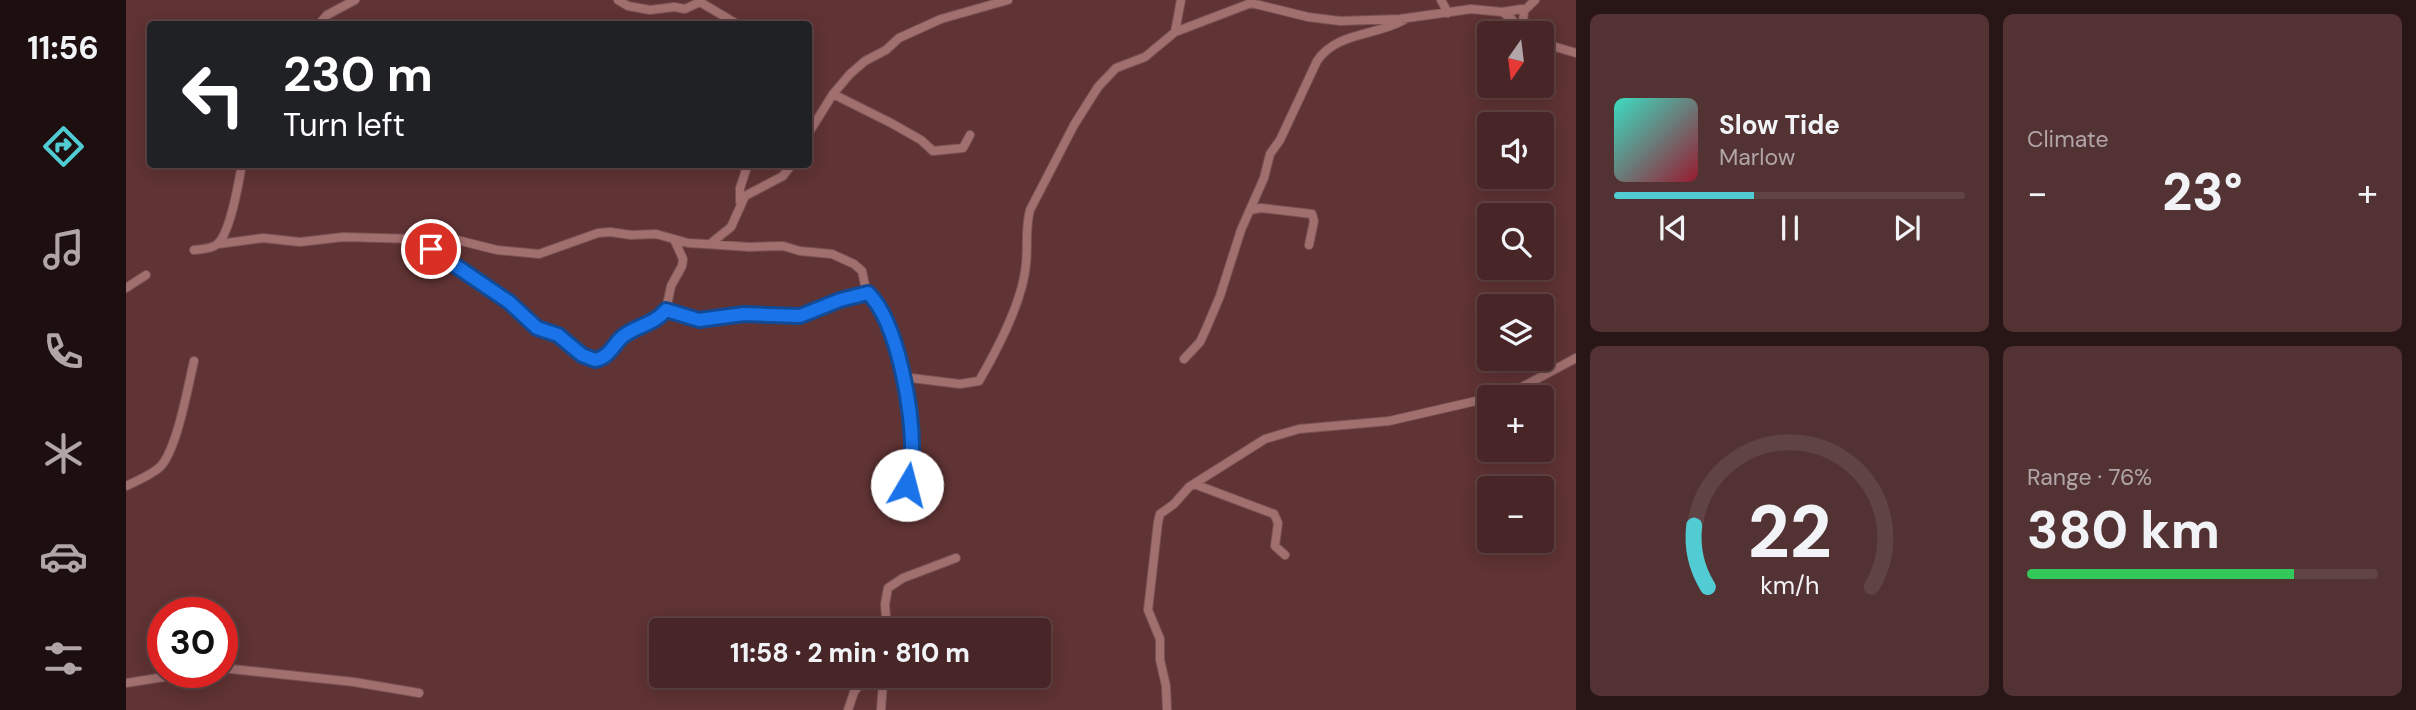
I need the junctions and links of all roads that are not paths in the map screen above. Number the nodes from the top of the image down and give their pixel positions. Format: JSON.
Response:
{"nodes":[{"id":1,"x":355,"y":0,"type":"edge"},
{"id":2,"x":618,"y":0,"type":"edge"},
{"id":3,"x":1008,"y":0,"type":"edge"},
{"id":4,"x":1181,"y":0,"type":"edge"},
{"id":5,"x":1441,"y":0,"type":"edge"},
{"id":6,"x":1535,"y":0,"type":"edge"},
{"id":7,"x":697,"y":1,"type":"edge"},
{"id":8,"x":1524,"y":11,"type":"junction"},
{"id":9,"x":1502,"y":12,"type":"junction"},
{"id":10,"x":1448,"y":13,"type":"junction"},
{"id":11,"x":1406,"y":18,"type":"junction"},
{"id":12,"x":322,"y":21,"type":"edge"},
{"id":13,"x":732,"y":21,"type":"edge"},
{"id":14,"x":1513,"y":21,"type":"edge"},
{"id":15,"x":1523,"y":21,"type":"edge"},
{"id":16,"x":1175,"y":32,"type":"junction"},
{"id":17,"x":1554,"y":47,"type":"edge"},
{"id":18,"x":1576,"y":53,"type":"edge"},
{"id":19,"x":833,"y":94,"type":"junction"},
{"id":20,"x":812,"y":128,"type":"edge"},
{"id":21,"x":970,"y":135,"type":"dead end"},
{"id":22,"x":241,"y":168,"type":"edge"},
{"id":23,"x":747,"y":168,"type":"edge"},
{"id":24,"x":789,"y":168,"type":"edge"},
{"id":25,"x":740,"y":206,"type":"junction"},
{"id":26,"x":1250,"y":211,"type":"junction"},
{"id":27,"x":732,"y":226,"type":"junction"},
{"id":28,"x":408,"y":239,"type":"junction"},
{"id":29,"x":674,"y":239,"type":"junction"},
{"id":30,"x":218,"y":244,"type":"junction"},
{"id":31,"x":710,"y":244,"type":"junction"},
{"id":32,"x":1308,"y":245,"type":"dead end"},
{"id":33,"x":736,"y":246,"type":"junction"},
{"id":34,"x":194,"y":250,"type":"dead end"},
{"id":35,"x":146,"y":275,"type":"dead end"},
{"id":36,"x":126,"y":288,"type":"edge"},
{"id":37,"x":868,"y":293,"type":"junction"},
{"id":38,"x":666,"y":310,"type":"junction"},
{"id":39,"x":1576,"y":358,"type":"edge"},
{"id":40,"x":1184,"y":359,"type":"dead end"},
{"id":41,"x":194,"y":361,"type":"dead end"},
{"id":42,"x":903,"y":377,"type":"junction"},
{"id":43,"x":1524,"y":385,"type":"edge"},
{"id":44,"x":1477,"y":401,"type":"edge"},
{"id":45,"x":1194,"y":484,"type":"junction"},
{"id":46,"x":907,"y":485,"type":"dead end"},
{"id":47,"x":126,"y":486,"type":"edge"},
{"id":48,"x":1284,"y":555,"type":"dead end"},
{"id":49,"x":956,"y":558,"type":"dead end"},
{"id":50,"x":886,"y":618,"type":"edge"},
{"id":51,"x":238,"y":670,"type":"edge"},
{"id":52,"x":147,"y":680,"type":"edge"},
{"id":53,"x":126,"y":683,"type":"edge"},
{"id":54,"x":857,"y":688,"type":"edge"},
{"id":55,"x":883,"y":688,"type":"edge"},
{"id":56,"x":419,"y":693,"type":"dead end"},
{"id":57,"x":848,"y":710,"type":"edge"},
{"id":58,"x":881,"y":710,"type":"edge"},
{"id":59,"x":1167,"y":710,"type":"edge"}],
"edges":[{"from":1,"to":12,"type":"street"},
{"from":2,"to":7,"type":"street"},
{"from":3,"to":19,"type":"street"},
{"from":4,"to":16,"type":"street"},
{"from":5,"to":10,"type":"street"},
{"from":6,"to":8,"type":"street"},
{"from":7,"to":13,"type":"street"},
{"from":8,"to":9,"type":"street"},
{"from":8,"to":15,"type":"street"},
{"from":9,"to":10,"type":"street"},
{"from":9,"to":14,"type":"street"},
{"from":10,"to":11,"type":"street"},
{"from":11,"to":16,"type":"street"},
{"from":11,"to":26,"type":"street"},
{"from":16,"to":42,"type":"street"},
{"from":17,"to":18,"type":"street"},
{"from":19,"to":20,"type":"street"},
{"from":19,"to":21,"type":"street"},
{"from":22,"to":30,"type":"street"},
{"from":23,"to":25,"type":"street"},
{"from":24,"to":25,"type":"street"},
{"from":25,"to":27,"type":"street"},
{"from":26,"to":32,"type":"street"},
{"from":26,"to":40,"type":"street"},
{"from":27,"to":31,"type":"street"},
{"from":27,"to":33,"type":"street"},
{"from":28,"to":29,"type":"street"},
{"from":28,"to":30,"type":"street"},
{"from":28,"to":38,"type":"street"},
{"from":29,"to":31,"type":"street"},
{"from":29,"to":38,"type":"street"},
{"from":30,"to":34,"type":"street"},
{"from":31,"to":33,"type":"street"},
{"from":33,"to":37,"type":"street"},
{"from":35,"to":36,"type":"street"},
{"from":37,"to":38,"type":"street"},
{"from":37,"to":42,"type":"street"},
{"from":39,"to":43,"type":"street"},
{"from":41,"to":47,"type":"street"},
{"from":42,"to":46,"type":"street"},
{"from":44,"to":45,"type":"street"},
{"from":45,"to":48,"type":"street"},
{"from":45,"to":59,"type":"street"},
{"from":49,"to":50,"type":"street"},
{"from":51,"to":56,"type":"street"},
{"from":52,"to":53,"type":"street"},
{"from":54,"to":57,"type":"street"},
{"from":55,"to":58,"type":"street"}]}
